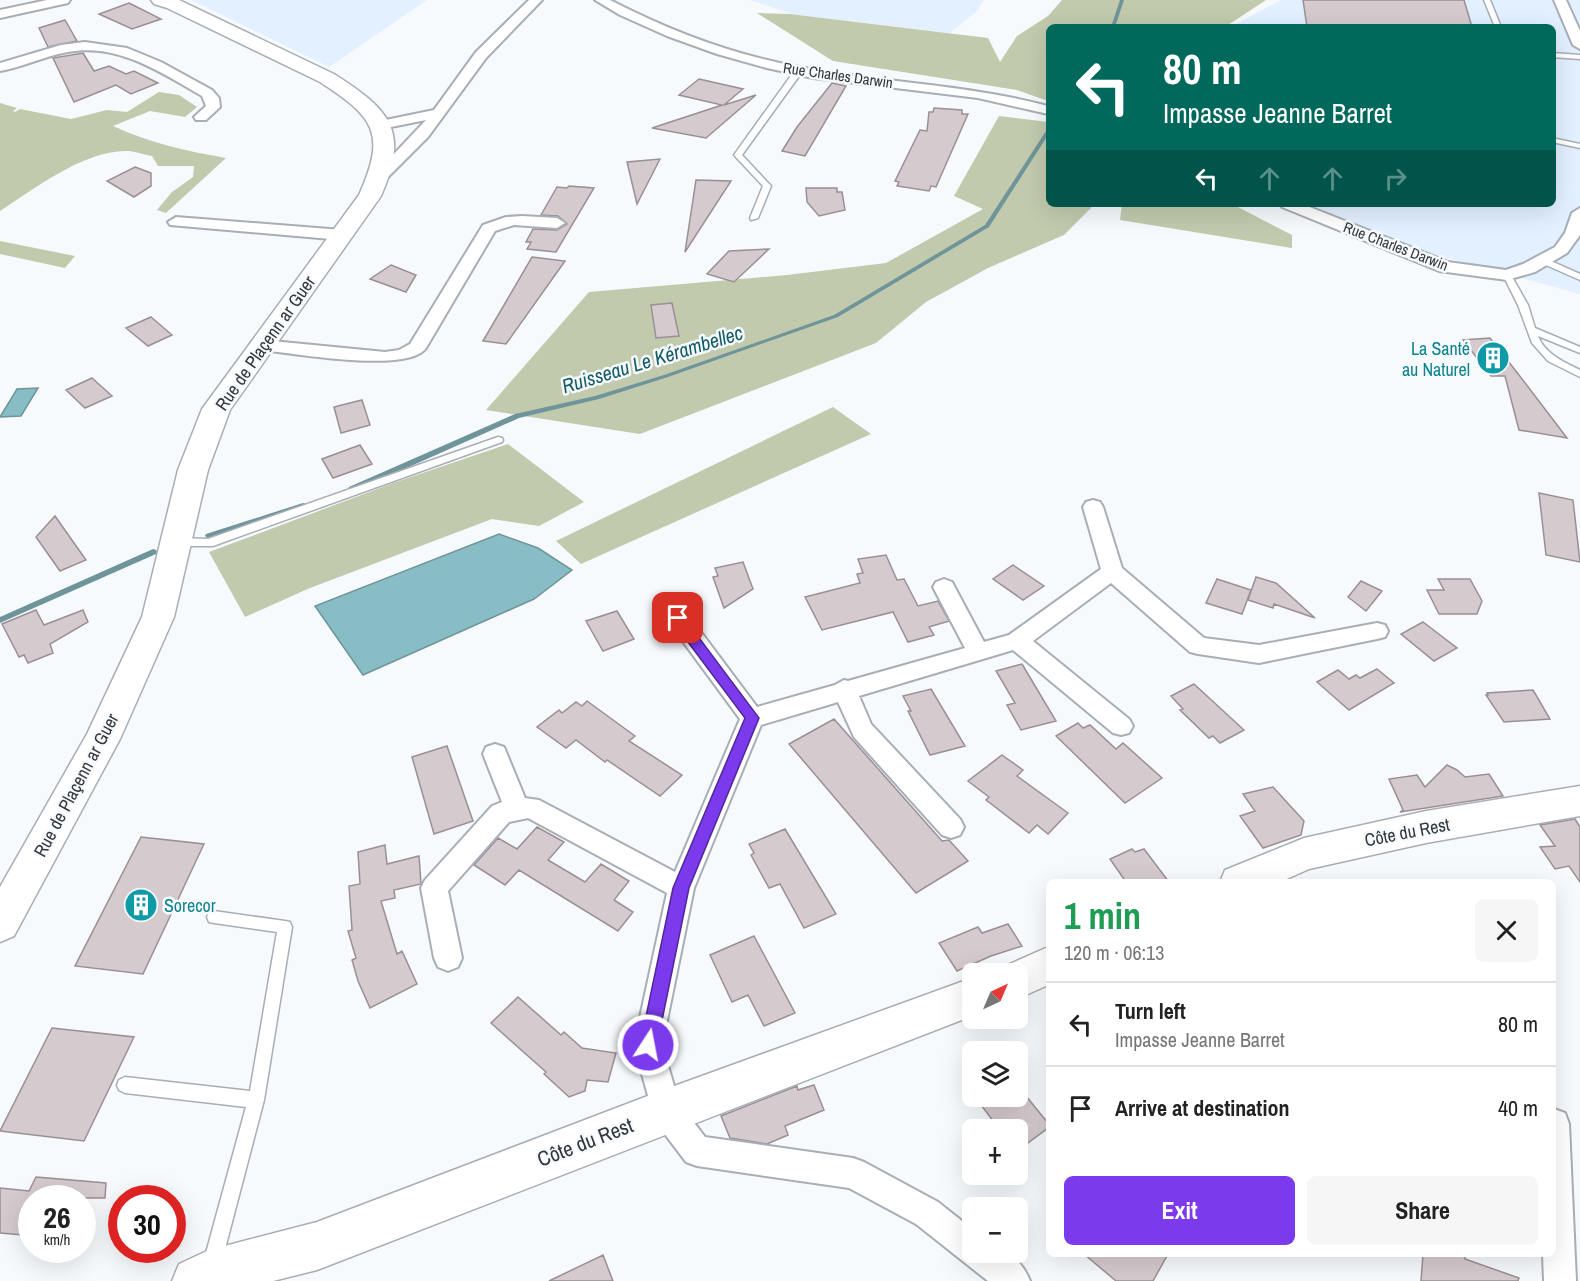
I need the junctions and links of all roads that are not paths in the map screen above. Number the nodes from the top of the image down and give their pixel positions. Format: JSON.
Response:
{"nodes":[{"id":1,"x":78,"y":0,"type":"edge"},
{"id":2,"x":536,"y":0,"type":"edge"},
{"id":3,"x":601,"y":0,"type":"edge"},
{"id":4,"x":1487,"y":0,"type":"edge"},
{"id":5,"x":1560,"y":0,"type":"edge"},
{"id":6,"x":169,"y":1,"type":"edge"},
{"id":7,"x":59,"y":2,"type":"edge"},
{"id":8,"x":1491,"y":9,"type":"junction"},
{"id":9,"x":1500,"y":10,"type":"dead end"},
{"id":10,"x":0,"y":14,"type":"edge"},
{"id":11,"x":1497,"y":24,"type":"edge"},
{"id":12,"x":1580,"y":45,"type":"edge"},
{"id":13,"x":1556,"y":55,"type":"edge"},
{"id":14,"x":1580,"y":57,"type":"edge"},
{"id":15,"x":0,"y":67,"type":"edge"},
{"id":16,"x":798,"y":72,"type":"junction"},
{"id":17,"x":1046,"y":110,"type":"edge"},
{"id":18,"x":439,"y":113,"type":"junction"},
{"id":19,"x":201,"y":117,"type":"dead end"},
{"id":20,"x":381,"y":125,"type":"junction"},
{"id":21,"x":1556,"y":141,"type":"edge"},
{"id":22,"x":1580,"y":146,"type":"edge"},
{"id":23,"x":381,"y":176,"type":"junction"},
{"id":24,"x":1295,"y":207,"type":"edge"},
{"id":25,"x":1580,"y":213,"type":"edge"},
{"id":26,"x":754,"y":218,"type":"dead end"},
{"id":27,"x":177,"y":222,"type":"dead end"},
{"id":28,"x":557,"y":223,"type":"dead end"},
{"id":29,"x":342,"y":235,"type":"junction"},
{"id":30,"x":1542,"y":260,"type":"junction"},
{"id":31,"x":1507,"y":274,"type":"junction"},
{"id":32,"x":1580,"y":277,"type":"edge"},
{"id":33,"x":1532,"y":330,"type":"junction"},
{"id":34,"x":262,"y":345,"type":"junction"},
{"id":35,"x":1580,"y":350,"type":"edge"},
{"id":36,"x":1580,"y":374,"type":"edge"},
{"id":37,"x":498,"y":440,"type":"dead end"},
{"id":38,"x":1093,"y":507,"type":"dead end"},
{"id":39,"x":177,"y":542,"type":"junction"},
{"id":40,"x":1112,"y":572,"type":"junction"},
{"id":41,"x":944,"y":587,"type":"dead end"},
{"id":42,"x":678,"y":618,"type":"dead end"},
{"id":43,"x":1377,"y":631,"type":"dead end"},
{"id":44,"x":1017,"y":641,"type":"junction"},
{"id":45,"x":978,"y":651,"type":"junction"},
{"id":46,"x":844,"y":689,"type":"junction"},
{"id":47,"x":752,"y":718,"type":"junction"},
{"id":48,"x":1121,"y":726,"type":"dead end"},
{"id":49,"x":495,"y":754,"type":"dead end"},
{"id":50,"x":1580,"y":801,"type":"edge"},
{"id":51,"x":518,"y":810,"type":"junction"},
{"id":52,"x":951,"y":827,"type":"dead end"},
{"id":53,"x":1246,"y":879,"type":"edge"},
{"id":54,"x":681,"y":888,"type":"junction"},
{"id":55,"x":214,"y":917,"type":"dead end"},
{"id":56,"x":0,"y":924,"type":"edge"},
{"id":57,"x":448,"y":958,"type":"dead end"},
{"id":58,"x":1046,"y":967,"type":"edge"},
{"id":59,"x":1028,"y":975,"type":"edge"},
{"id":60,"x":962,"y":1001,"type":"edge"},
{"id":61,"x":125,"y":1085,"type":"dead end"},
{"id":62,"x":256,"y":1100,"type":"junction"},
{"id":63,"x":666,"y":1111,"type":"junction"},
{"id":64,"x":1556,"y":1176,"type":"edge"},
{"id":65,"x":962,"y":1241,"type":"edge"},
{"id":66,"x":991,"y":1263,"type":"edge"},
{"id":67,"x":205,"y":1279,"type":"edge"},
{"id":68,"x":1014,"y":1281,"type":"edge"},
{"id":69,"x":1560,"y":1281,"type":"edge"}],
"edges":[{"from":1,"to":7,"type":"street"},
{"from":2,"to":18,"type":"street"},
{"from":3,"to":16,"type":"street","name":"Rue Charles Darwin"},
{"from":4,"to":8,"type":"lane"},
{"from":5,"to":12,"type":"street"},
{"from":6,"to":20,"type":"main road"},
{"from":7,"to":10,"type":"street"},
{"from":8,"to":9,"type":"lane"},
{"from":8,"to":11,"type":"lane"},
{"from":13,"to":14,"type":"lane"},
{"from":15,"to":19,"type":"street"},
{"from":16,"to":17,"type":"street","name":"Rue Charles Darwin"},
{"from":16,"to":26,"type":"lane"},
{"from":18,"to":20,"type":"street"},
{"from":18,"to":23,"type":"street"},
{"from":20,"to":23,"type":"main road","name":"Rue de Plaçenn ar Guer"},
{"from":21,"to":22,"type":"lane"},
{"from":23,"to":29,"type":"main road","name":"Rue de Plaçenn ar Guer"},
{"from":24,"to":31,"type":"street","name":"Rue Charles Darwin"},
{"from":25,"to":30,"type":"street"},
{"from":27,"to":29,"type":"street"},
{"from":28,"to":34,"type":"street"},
{"from":29,"to":34,"type":"main road","name":"Rue de Plaçenn ar Guer"},
{"from":30,"to":31,"type":"street"},
{"from":30,"to":32,"type":"lane"},
{"from":31,"to":33,"type":"lane"},
{"from":33,"to":35,"type":"lane"},
{"from":33,"to":36,"type":"lane"},
{"from":34,"to":39,"type":"main road","name":"Rue de Plaçenn ar Guer"},
{"from":37,"to":39,"type":"lane"},
{"from":38,"to":40,"type":"street"},
{"from":39,"to":56,"type":"main road","name":"Rue de Plaçenn ar Guer"},
{"from":40,"to":43,"type":"street"},
{"from":40,"to":44,"type":"street"},
{"from":41,"to":45,"type":"street"},
{"from":42,"to":47,"type":"street"},
{"from":44,"to":45,"type":"street"},
{"from":44,"to":48,"type":"street"},
{"from":45,"to":46,"type":"street"},
{"from":46,"to":47,"type":"street"},
{"from":46,"to":52,"type":"street"},
{"from":47,"to":54,"type":"street"},
{"from":49,"to":51,"type":"street"},
{"from":50,"to":53,"type":"main road","name":"Côte du Rest"},
{"from":51,"to":54,"type":"street"},
{"from":51,"to":57,"type":"street"},
{"from":54,"to":63,"type":"street"},
{"from":55,"to":62,"type":"lane"},
{"from":58,"to":59,"type":"main road"},
{"from":60,"to":63,"type":"main road","name":"Côte du Rest"},
{"from":61,"to":62,"type":"lane"},
{"from":62,"to":67,"type":"lane"},
{"from":63,"to":65,"type":"street"},
{"from":63,"to":67,"type":"main road","name":"Côte du Rest"},
{"from":64,"to":69,"type":"street"},
{"from":66,"to":68,"type":"street"}]}
